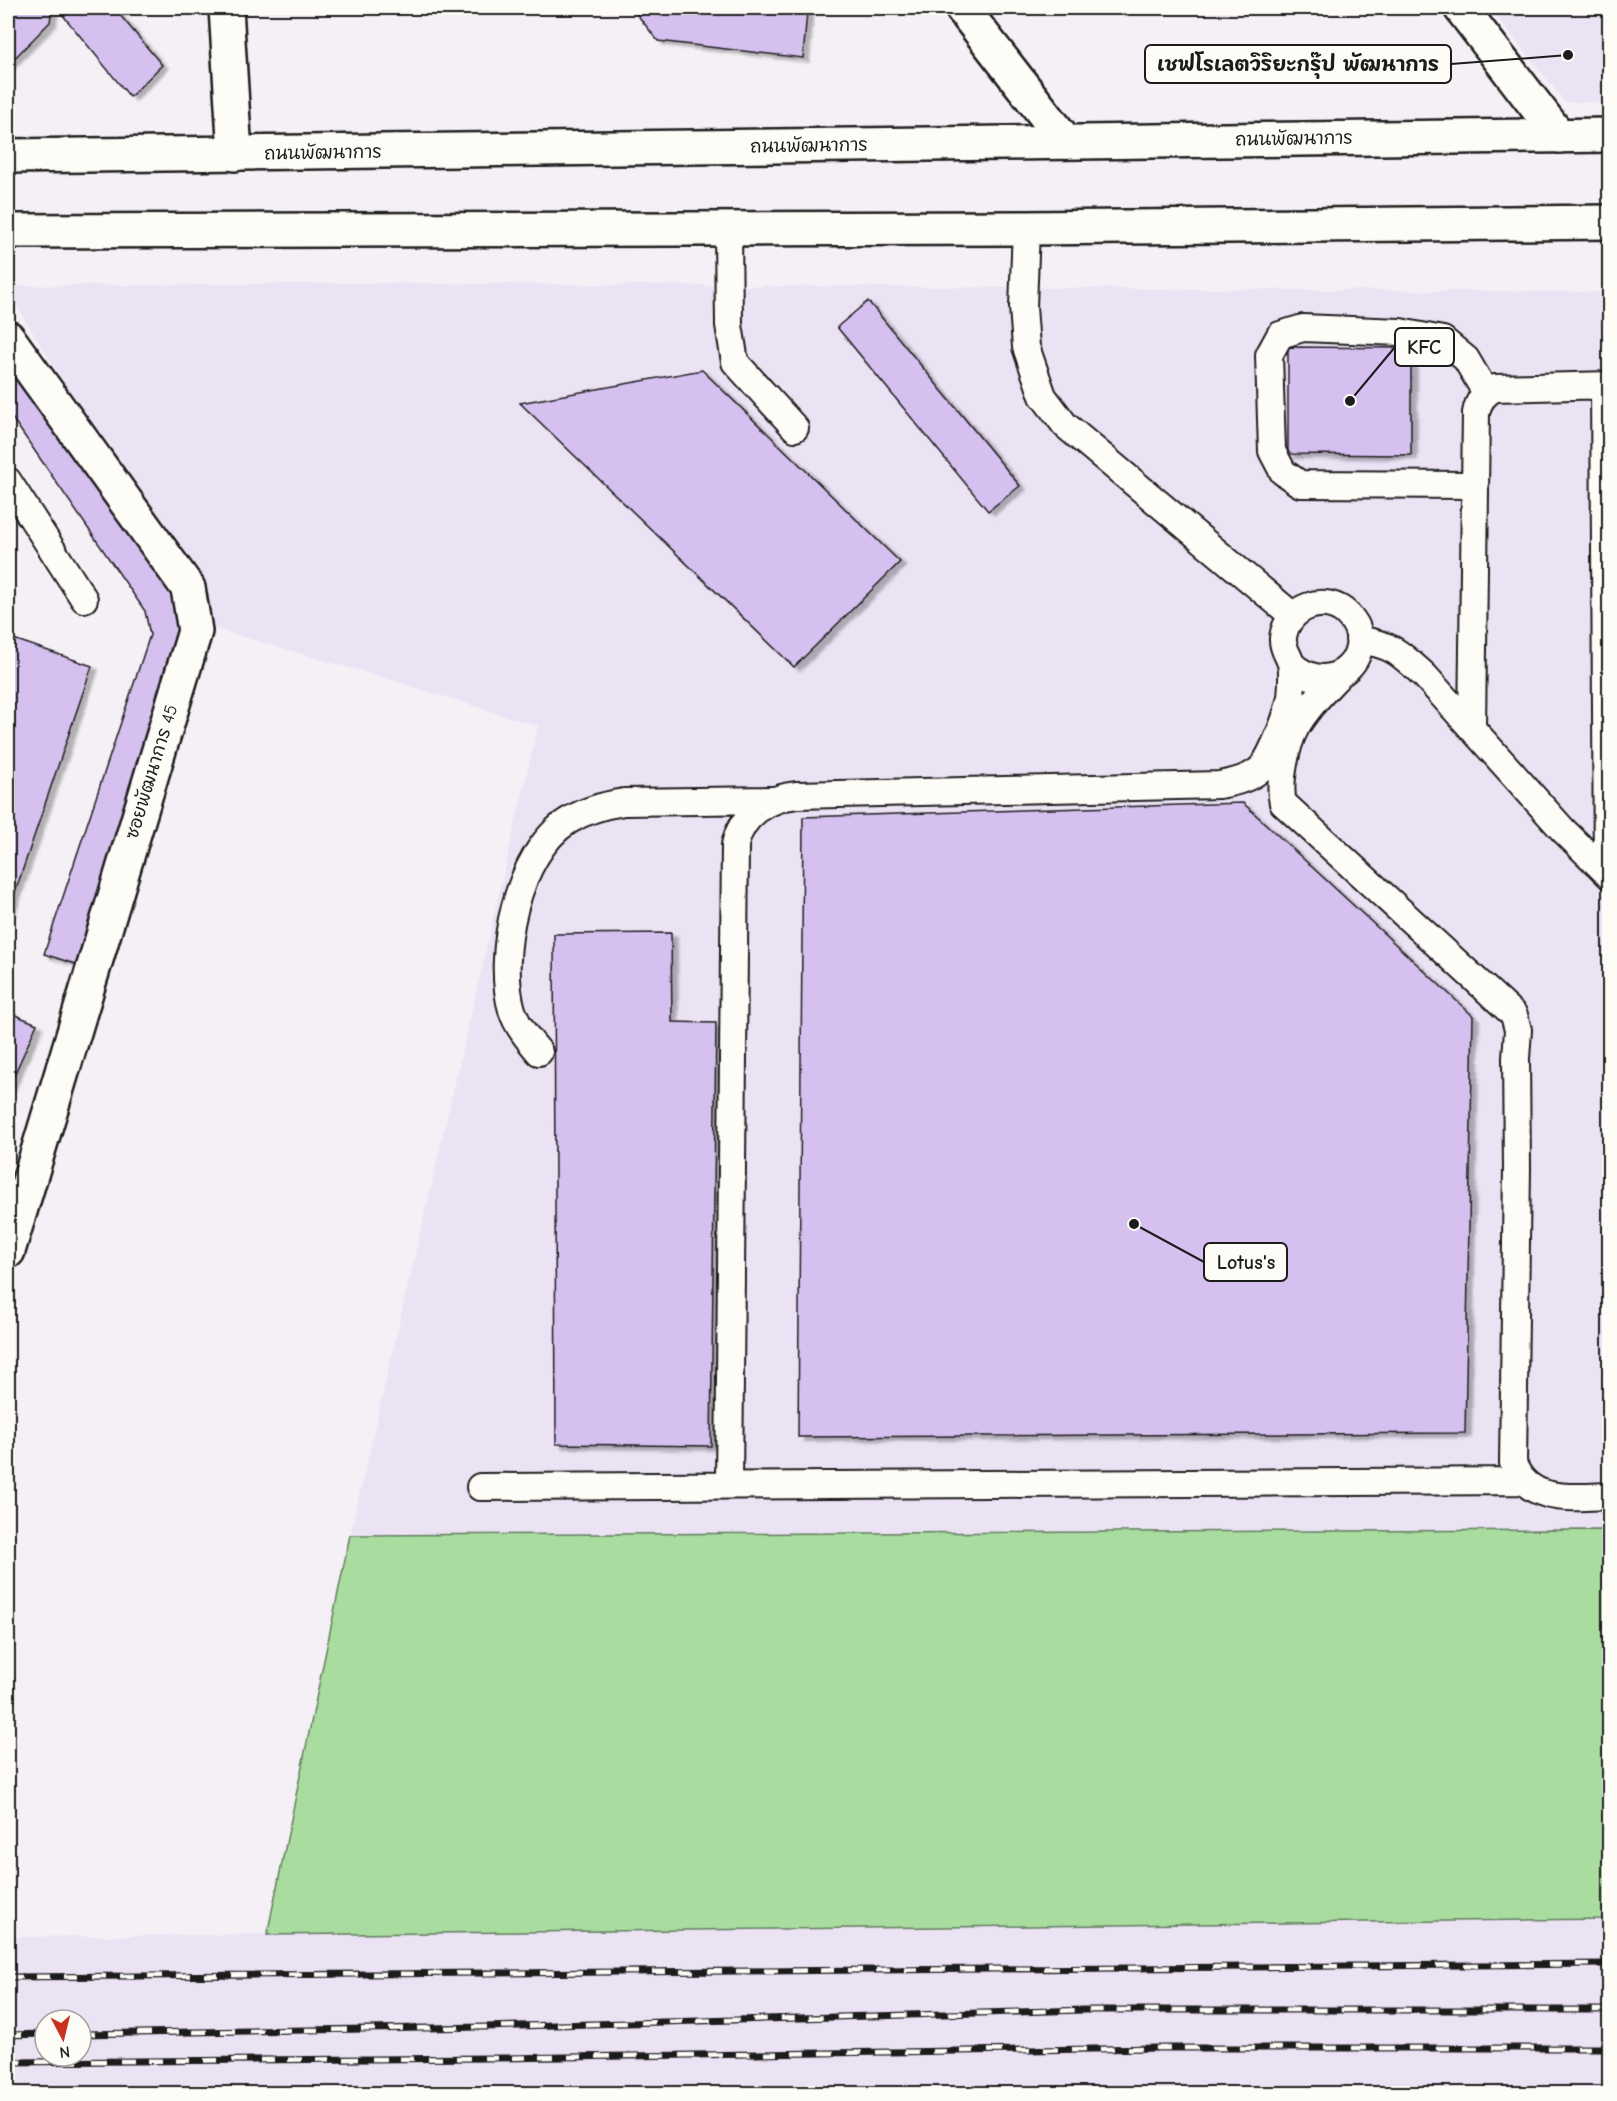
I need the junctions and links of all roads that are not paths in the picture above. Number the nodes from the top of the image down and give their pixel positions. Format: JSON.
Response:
{"nodes":[{"id":1,"x":226,"y":8,"type":"edge"},
{"id":2,"x":962,"y":8,"type":"edge"},
{"id":3,"x":1461,"y":8,"type":"edge"},
{"id":4,"x":1610,"y":135,"type":"edge"},
{"id":5,"x":1559,"y":136,"type":"junction"},
{"id":6,"x":1066,"y":142,"type":"junction"},
{"id":7,"x":235,"y":154,"type":"junction"},
{"id":8,"x":8,"y":156,"type":"edge"},
{"id":9,"x":1610,"y":222,"type":"edge"},
{"id":10,"x":1026,"y":228,"type":"junction"},
{"id":11,"x":728,"y":229,"type":"junction"},
{"id":12,"x":8,"y":231,"type":"edge"},
{"id":13,"x":8,"y":338,"type":"edge"},
{"id":14,"x":1607,"y":385,"type":"edge"},
{"id":15,"x":1486,"y":393,"type":"junction"},
{"id":16,"x":795,"y":428,"type":"dead end"},
{"id":17,"x":8,"y":481,"type":"edge"},
{"id":18,"x":1475,"y":485,"type":"junction"},
{"id":19,"x":84,"y":599,"type":"dead end"},
{"id":20,"x":1293,"y":616,"type":"junction"},
{"id":21,"x":1359,"y":640,"type":"junction"},
{"id":22,"x":1291,"y":664,"type":"junction"},
{"id":23,"x":1338,"y":676,"type":"junction"},
{"id":24,"x":1472,"y":728,"type":"junction"},
{"id":25,"x":772,"y":800,"type":"junction"},
{"id":26,"x":1608,"y":874,"type":"edge"},
{"id":27,"x":539,"y":1052,"type":"dead end"},
{"id":28,"x":8,"y":1251,"type":"edge"},
{"id":29,"x":1524,"y":1481,"type":"junction"},
{"id":30,"x":729,"y":1484,"type":"junction"},
{"id":31,"x":480,"y":1487,"type":"dead end"},
{"id":32,"x":1610,"y":1496,"type":"edge"}],
"edges":[{"from":1,"to":7,"type":"main road"},
{"from":2,"to":6,"type":"main road"},
{"from":3,"to":5,"type":"main road"},
{"from":4,"to":5,"type":"main road","name":"ถนนพัฒนาการ"},
{"from":5,"to":6,"type":"main road","name":"ถนนพัฒนาการ"},
{"from":6,"to":7,"type":"main road","name":"ถนนพัฒนาการ"},
{"from":7,"to":8,"type":"main road","name":"ถนนพัฒนาการ"},
{"from":9,"to":10,"type":"main road"},
{"from":10,"to":11,"type":"main road"},
{"from":10,"to":20,"type":"lane"},
{"from":11,"to":12,"type":"main road"},
{"from":11,"to":16,"type":"lane"},
{"from":13,"to":28,"type":"main road","name":"ซอยพัฒนาการ 45"},
{"from":14,"to":15,"type":"lane"},
{"from":14,"to":26,"type":"lane"},
{"from":15,"to":18,"type":"lane"},
{"from":15,"to":18,"type":"lane"},
{"from":17,"to":19,"type":"lane"},
{"from":18,"to":24,"type":"lane"},
{"from":20,"to":21,"type":"lane"},
{"from":20,"to":22,"type":"lane"},
{"from":21,"to":23,"type":"lane"},
{"from":21,"to":24,"type":"lane"},
{"from":22,"to":23,"type":"lane"},
{"from":22,"to":25,"type":"lane"},
{"from":23,"to":29,"type":"lane"},
{"from":24,"to":26,"type":"lane"},
{"from":25,"to":27,"type":"lane"},
{"from":25,"to":30,"type":"lane"},
{"from":29,"to":30,"type":"lane"},
{"from":29,"to":32,"type":"lane"},
{"from":30,"to":31,"type":"lane"}]}
